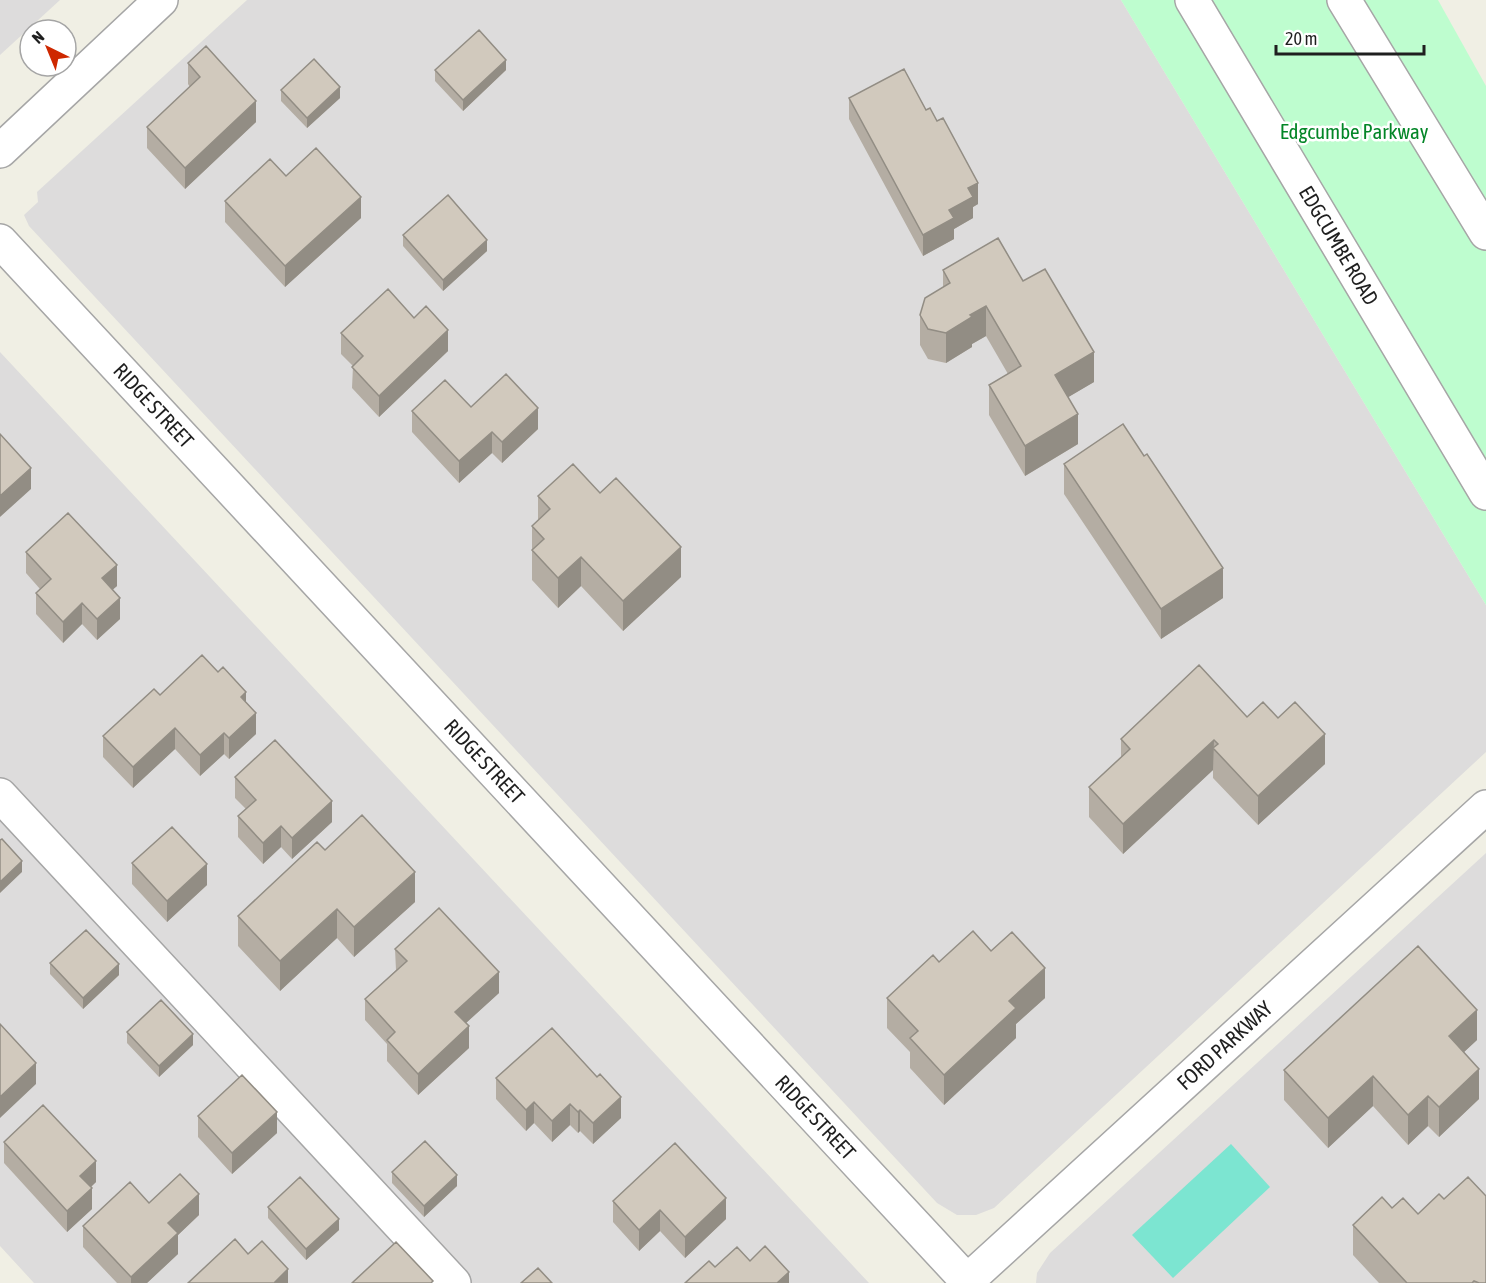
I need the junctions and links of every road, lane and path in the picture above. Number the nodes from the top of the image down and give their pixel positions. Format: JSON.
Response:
{"nodes":[{"id":1,"x":161,"y":0,"type":"edge"},
{"id":2,"x":1192,"y":0,"type":"edge"},
{"id":3,"x":1344,"y":0,"type":"edge"},
{"id":4,"x":0,"y":151,"type":"edge"},
{"id":5,"x":1486,"y":233,"type":"edge"},
{"id":6,"x":0,"y":241,"type":"edge"},
{"id":7,"x":1486,"y":493,"type":"edge"},
{"id":8,"x":0,"y":795,"type":"edge"},
{"id":9,"x":1486,"y":807,"type":"edge"},
{"id":10,"x":967,"y":1282,"type":"edge"},
{"id":11,"x":454,"y":1283,"type":"edge"}],
"edges":[{"from":1,"to":4,"type":"street"},
{"from":2,"to":7,"type":"street","name":"EDGCUMBE ROAD"},
{"from":3,"to":5,"type":"street"},
{"from":6,"to":10,"type":"street","name":"RIDGE STREET"},
{"from":8,"to":11,"type":"street"},
{"from":9,"to":10,"type":"street","name":"FORD PARKWAY"}]}
